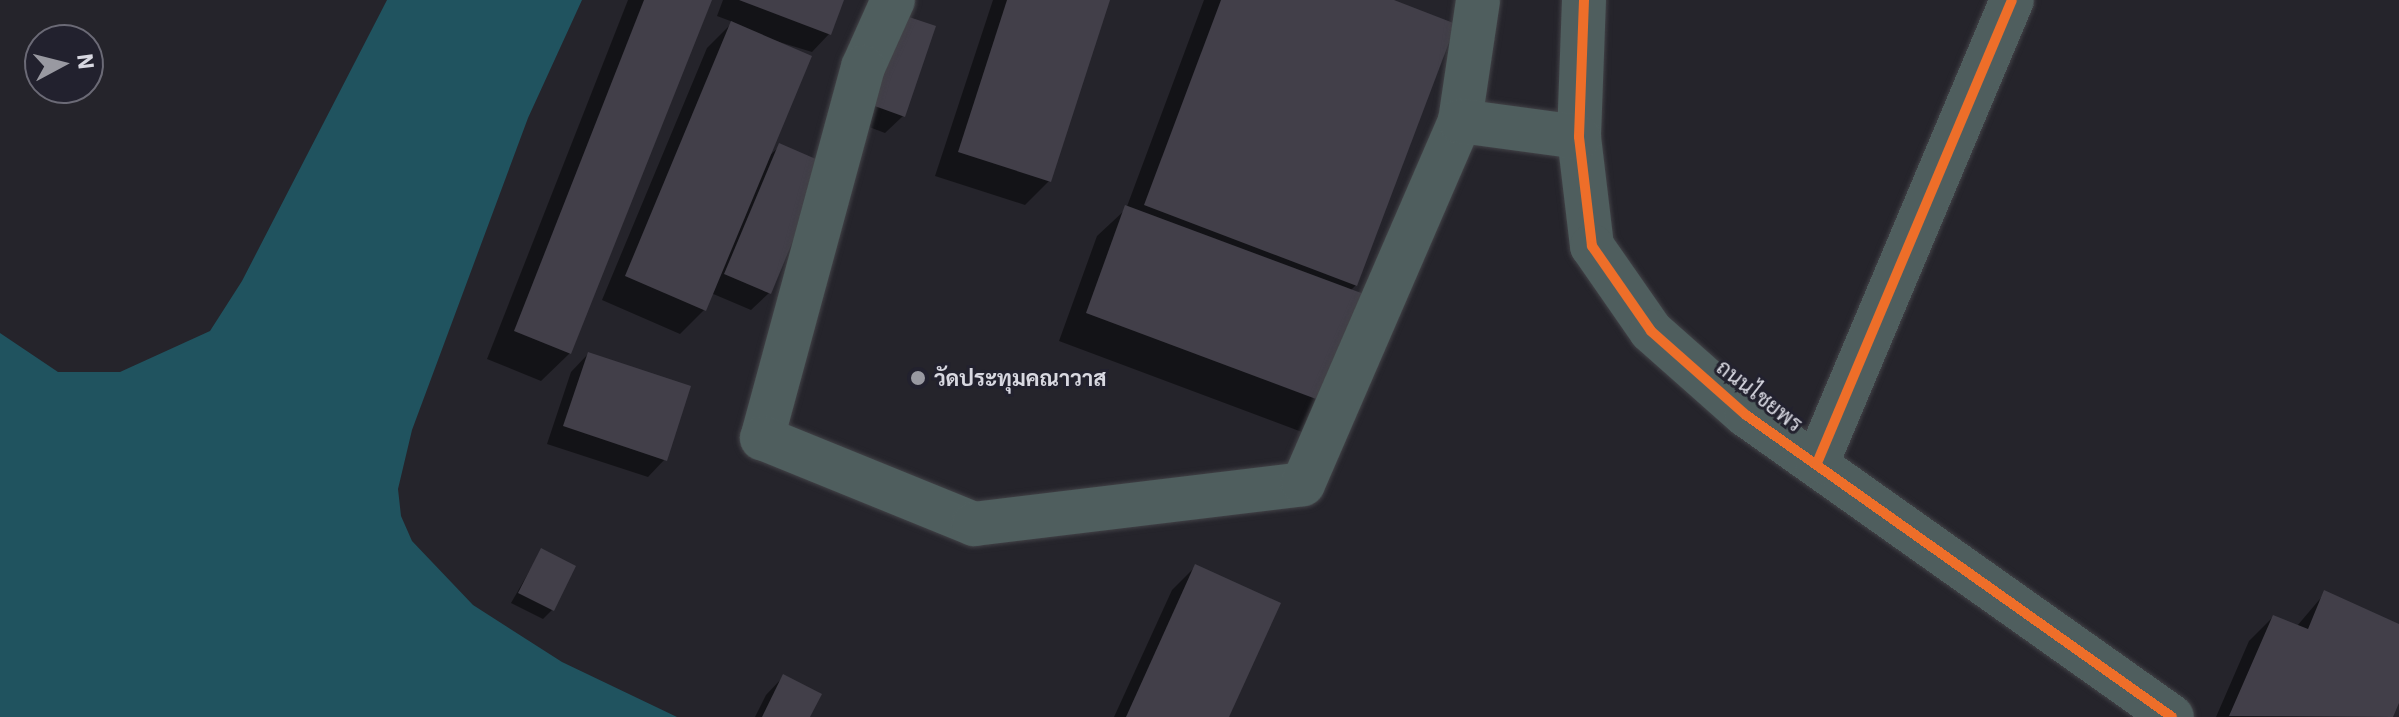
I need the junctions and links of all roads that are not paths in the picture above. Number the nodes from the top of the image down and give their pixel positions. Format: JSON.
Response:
{"nodes":[{"id":1,"x":893,"y":0,"type":"edge"},
{"id":2,"x":1478,"y":0,"type":"edge"},
{"id":3,"x":1584,"y":0,"type":"edge"},
{"id":4,"x":2012,"y":0,"type":"edge"},
{"id":5,"x":1460,"y":121,"type":"junction"},
{"id":6,"x":1579,"y":137,"type":"junction"},
{"id":7,"x":1817,"y":463,"type":"junction"},
{"id":8,"x":2172,"y":717,"type":"edge"}],
"edges":[{"from":1,"to":5,"type":"street"},
{"from":2,"to":5,"type":"street"},
{"from":3,"to":6,"type":"street","name":"ถนนไชยพร"},
{"from":4,"to":7,"type":"street"},
{"from":5,"to":6,"type":"street"},
{"from":6,"to":7,"type":"street","name":"ถนนไชยพร"},
{"from":7,"to":8,"type":"street","name":"ถนนไชยพร"}]}
